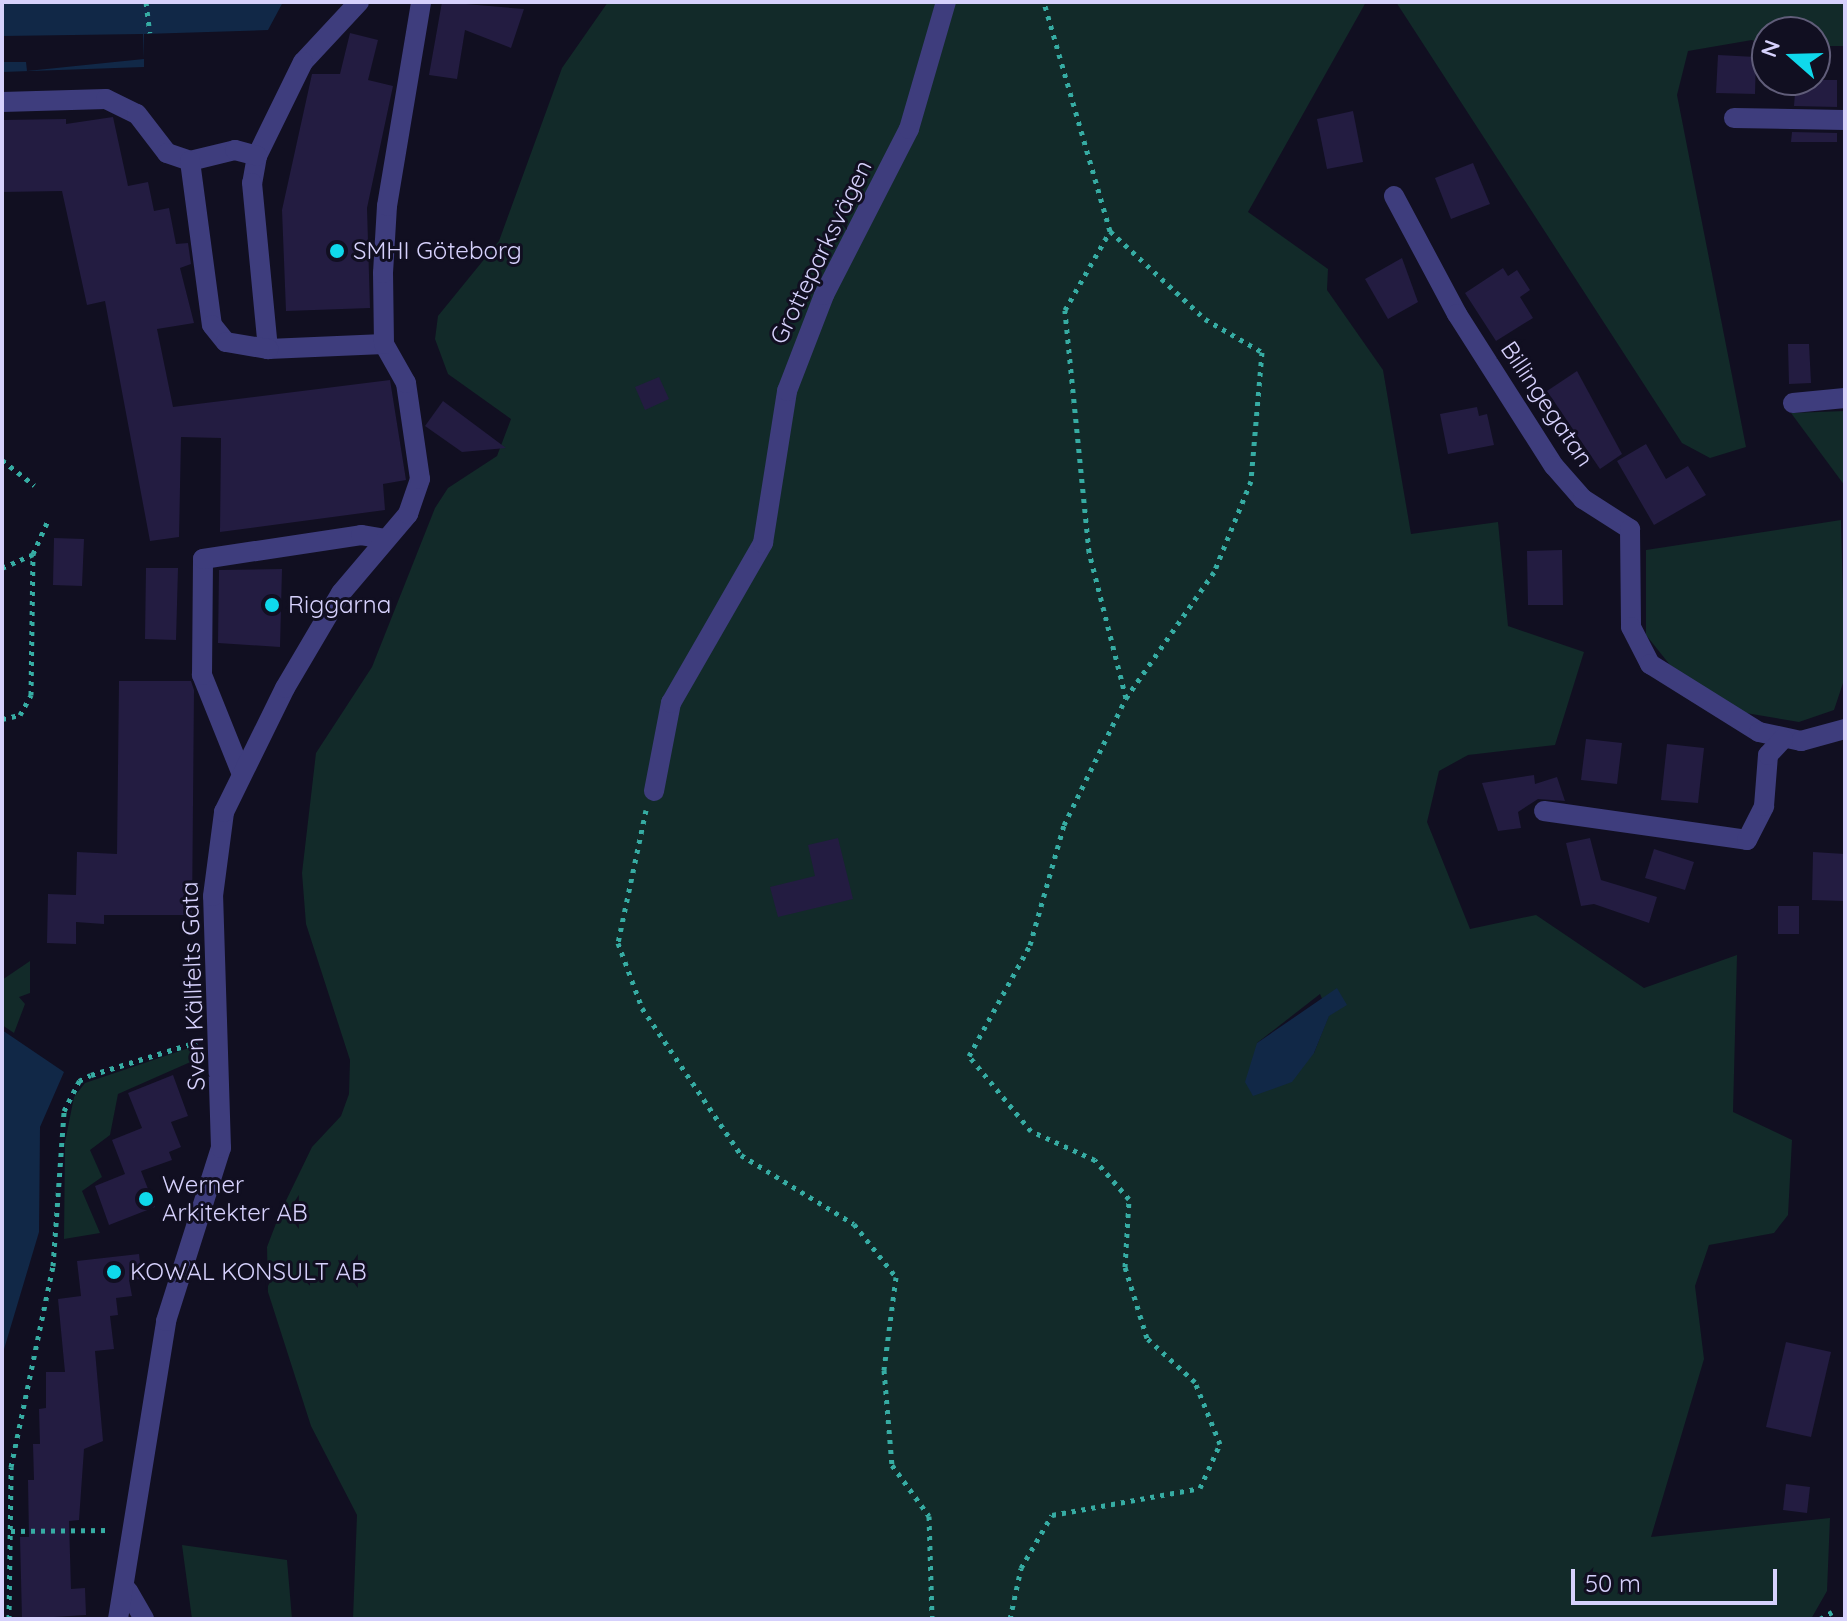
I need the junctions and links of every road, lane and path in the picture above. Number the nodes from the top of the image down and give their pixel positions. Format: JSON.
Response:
{"nodes":[{"id":1,"x":146,"y":2,"type":"edge"},
{"id":2,"x":359,"y":2,"type":"edge"},
{"id":3,"x":421,"y":2,"type":"edge"},
{"id":4,"x":946,"y":2,"type":"edge"},
{"id":5,"x":1044,"y":2,"type":"edge"},
{"id":6,"x":150,"y":33,"type":"dead end"},
{"id":7,"x":2,"y":102,"type":"edge"},
{"id":8,"x":1734,"y":118,"type":"dead end"},
{"id":9,"x":1845,"y":120,"type":"edge"},
{"id":10,"x":257,"y":156,"type":"junction"},
{"id":11,"x":190,"y":161,"type":"junction"},
{"id":12,"x":1394,"y":196,"type":"dead end"},
{"id":13,"x":1110,"y":231,"type":"junction"},
{"id":14,"x":384,"y":344,"type":"junction"},
{"id":15,"x":268,"y":349,"type":"junction"},
{"id":16,"x":1845,"y":398,"type":"edge"},
{"id":17,"x":1793,"y":403,"type":"dead end"},
{"id":18,"x":2,"y":460,"type":"edge"},
{"id":19,"x":34,"y":485,"type":"dead end"},
{"id":20,"x":48,"y":521,"type":"dead end"},
{"id":21,"x":385,"y":539,"type":"junction"},
{"id":22,"x":33,"y":554,"type":"junction"},
{"id":23,"x":2,"y":568,"type":"edge"},
{"id":24,"x":1126,"y":698,"type":"junction"},
{"id":25,"x":2,"y":719,"type":"edge"},
{"id":26,"x":1845,"y":729,"type":"edge"},
{"id":27,"x":1783,"y":739,"type":"junction"},
{"id":28,"x":241,"y":772,"type":"junction"},
{"id":29,"x":654,"y":791,"type":"joint"},
{"id":30,"x":1544,"y":811,"type":"dead end"},
{"id":31,"x":223,"y":1036,"type":"junction"},
{"id":32,"x":117,"y":1530,"type":"dead end"},
{"id":33,"x":11,"y":1531,"type":"junction"},
{"id":34,"x":128,"y":1591,"type":"junction"},
{"id":35,"x":1832,"y":1612,"type":"dead end"},
{"id":36,"x":9,"y":1619,"type":"edge"},
{"id":37,"x":118,"y":1619,"type":"edge"},
{"id":38,"x":144,"y":1619,"type":"edge"},
{"id":39,"x":932,"y":1619,"type":"edge"},
{"id":40,"x":1010,"y":1619,"type":"edge"},
{"id":41,"x":1820,"y":1619,"type":"edge"}],
"edges":[{"from":1,"to":6,"type":"path"},
{"from":2,"to":10,"type":"street"},
{"from":3,"to":14,"type":"street"},
{"from":4,"to":29,"type":"street","name":"Grotteparksvägen"},
{"from":5,"to":13,"type":"path"},
{"from":7,"to":11,"type":"street"},
{"from":8,"to":9,"type":"street"},
{"from":10,"to":11,"type":"street"},
{"from":10,"to":15,"type":"street"},
{"from":11,"to":15,"type":"street"},
{"from":12,"to":27,"type":"street","name":"Billingegatan"},
{"from":13,"to":24,"type":"path"},
{"from":13,"to":24,"type":"path"},
{"from":14,"to":15,"type":"street"},
{"from":14,"to":21,"type":"street","name":"Sven Källfelts Gata"},
{"from":16,"to":17,"type":"street"},
{"from":18,"to":19,"type":"path"},
{"from":20,"to":22,"type":"path"},
{"from":21,"to":28,"type":"street","name":"Sven Källfelts Gata"},
{"from":21,"to":28,"type":"street"},
{"from":22,"to":23,"type":"path"},
{"from":22,"to":25,"type":"path"},
{"from":24,"to":40,"type":"path"},
{"from":26,"to":27,"type":"street","name":"Billingegatan"},
{"from":27,"to":30,"type":"street"},
{"from":28,"to":31,"type":"street","name":"Sven Källfelts Gata"},
{"from":29,"to":39,"type":"path"},
{"from":31,"to":33,"type":"path"},
{"from":31,"to":34,"type":"street","name":"Sven Källfelts Gata"},
{"from":32,"to":33,"type":"path"},
{"from":33,"to":36,"type":"path"},
{"from":34,"to":37,"type":"street","name":"Sven Källfelts Gata"},
{"from":34,"to":38,"type":"street"},
{"from":35,"to":41,"type":"path"}]}
